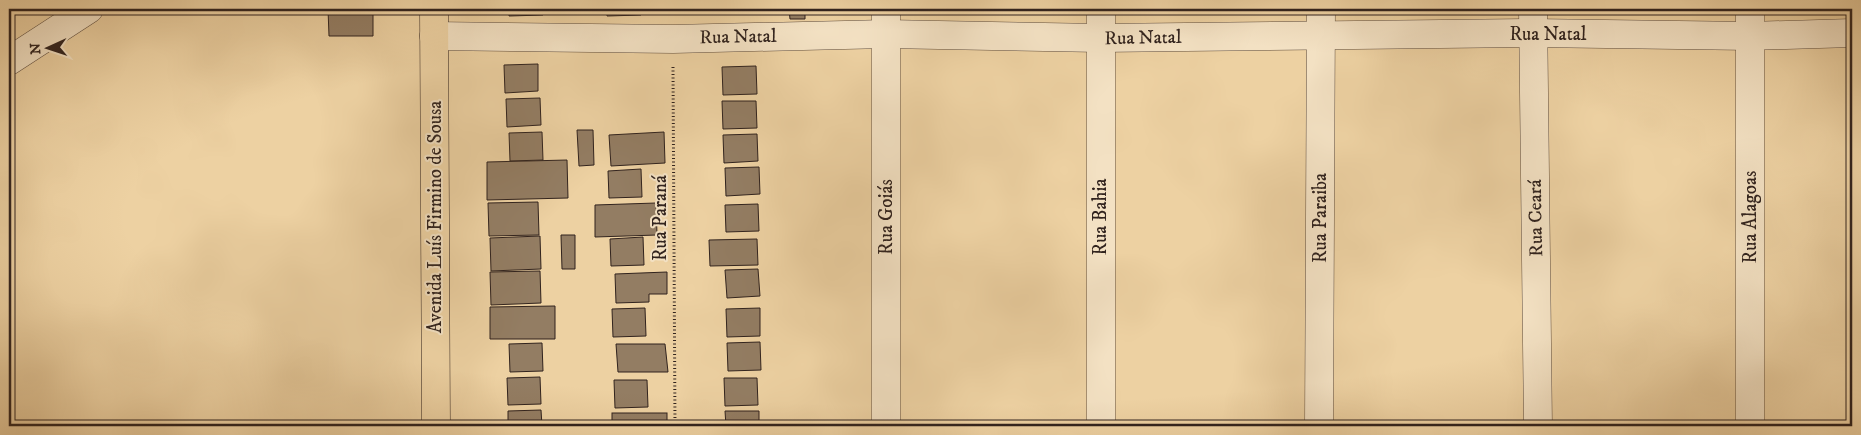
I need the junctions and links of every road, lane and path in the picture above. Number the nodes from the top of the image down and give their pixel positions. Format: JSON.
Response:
{"nodes":[{"id":1,"x":88,"y":9,"type":"edge"},
{"id":2,"x":434,"y":9,"type":"edge"},
{"id":3,"x":1100,"y":9,"type":"edge"},
{"id":4,"x":1321,"y":9,"type":"edge"},
{"id":5,"x":1750,"y":9,"type":"edge"},
{"id":6,"x":1533,"y":21,"type":"edge"},
{"id":7,"x":886,"y":22,"type":"edge"},
{"id":8,"x":1852,"y":33,"type":"edge"},
{"id":9,"x":434,"y":36,"type":"junction"},
{"id":10,"x":1321,"y":36,"type":"junction"},
{"id":11,"x":1750,"y":36,"type":"junction"},
{"id":12,"x":1100,"y":38,"type":"junction"},
{"id":13,"x":673,"y":39,"type":"junction"},
{"id":14,"x":9,"y":60,"type":"edge"},
{"id":15,"x":436,"y":426,"type":"edge"},
{"id":16,"x":675,"y":426,"type":"edge"},
{"id":17,"x":886,"y":426,"type":"edge"},
{"id":18,"x":1100,"y":426,"type":"edge"},
{"id":19,"x":1319,"y":426,"type":"edge"},
{"id":20,"x":1538,"y":426,"type":"edge"},
{"id":21,"x":1750,"y":426,"type":"edge"}],
"edges":[{"from":1,"to":14,"type":"street"},
{"from":2,"to":9,"type":"main road","name":"Avenida Luís Firmino de Sousa"},
{"from":3,"to":12,"type":"street","name":"Rua Bahia"},
{"from":4,"to":10,"type":"street","name":"Rua Paraiba"},
{"from":5,"to":11,"type":"street","name":"Rua Alagoas"},
{"from":6,"to":10,"type":"street","name":"Rua Natal"},
{"from":6,"to":11,"type":"street","name":"Rua Natal"},
{"from":6,"to":20,"type":"street","name":"Rua Ceará"},
{"from":7,"to":12,"type":"street","name":"Rua Natal"},
{"from":7,"to":13,"type":"street","name":"Rua Natal"},
{"from":7,"to":17,"type":"street","name":"Rua Goiás"},
{"from":8,"to":11,"type":"street","name":"Rua Natal"},
{"from":9,"to":13,"type":"street","name":"Rua Natal"},
{"from":9,"to":15,"type":"main road","name":"Avenida Luís Firmino de Sousa"},
{"from":10,"to":12,"type":"street","name":"Rua Natal"},
{"from":10,"to":19,"type":"street","name":"Rua Paraiba"},
{"from":11,"to":21,"type":"street","name":"Rua Alagoas"},
{"from":12,"to":18,"type":"street","name":"Rua Bahia"},
{"from":13,"to":16,"type":"path","name":"Rua Paraná"}]}
